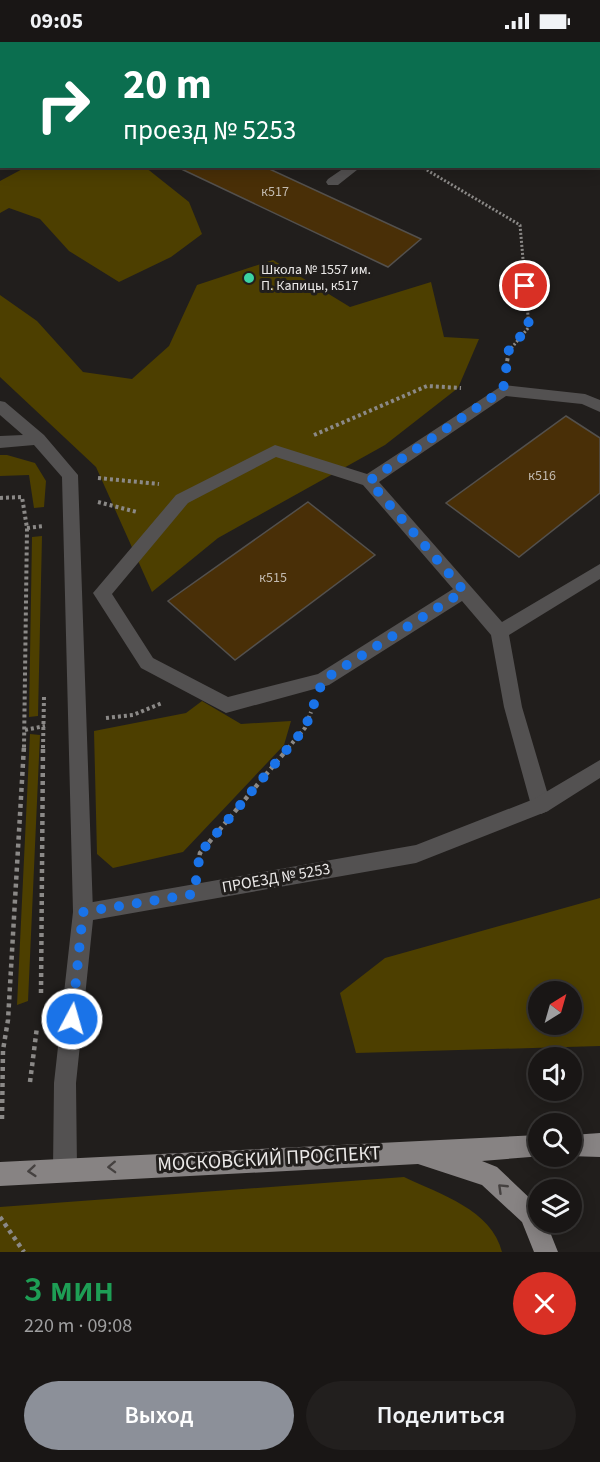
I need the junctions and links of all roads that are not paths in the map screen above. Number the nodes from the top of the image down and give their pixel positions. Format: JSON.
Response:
{"nodes":[{"id":1,"x":353,"y":168,"type":"edge"},
{"id":2,"x":333,"y":182,"type":"dead end"},
{"id":3,"x":0,"y":406,"type":"edge"},
{"id":4,"x":600,"y":407,"type":"edge"},
{"id":5,"x":38,"y":440,"type":"junction"},
{"id":6,"x":0,"y":442,"type":"edge"},
{"id":7,"x":369,"y":481,"type":"junction"},
{"id":8,"x":600,"y":571,"type":"edge"},
{"id":9,"x":464,"y":591,"type":"junction"},
{"id":10,"x":500,"y":632,"type":"junction"},
{"id":11,"x":600,"y":768,"type":"edge"},
{"id":12,"x":541,"y":805,"type":"junction"},
{"id":13,"x":83,"y":912,"type":"junction"},
{"id":14,"x":600,"y":1145,"type":"edge"},
{"id":15,"x":582,"y":1146,"type":"edge"},
{"id":16,"x":528,"y":1147,"type":"edge"},
{"id":17,"x":412,"y":1152,"type":"junction"},
{"id":18,"x":65,"y":1169,"type":"junction"},
{"id":19,"x":0,"y":1174,"type":"edge"},
{"id":20,"x":546,"y":1252,"type":"edge"}],
"edges":[{"from":1,"to":2,"type":"street"},
{"from":3,"to":5,"type":"street"},
{"from":4,"to":7,"type":"street"},
{"from":5,"to":6,"type":"street"},
{"from":5,"to":13,"type":"street"},
{"from":7,"to":9,"type":"street"},
{"from":7,"to":9,"type":"street"},
{"from":8,"to":10,"type":"street"},
{"from":9,"to":10,"type":"street"},
{"from":10,"to":12,"type":"street"},
{"from":11,"to":12,"type":"street","name":"ПРОЕЗД № 5253"},
{"from":12,"to":13,"type":"street","name":"ПРОЕЗД № 5253"},
{"from":13,"to":18,"type":"street"},
{"from":14,"to":15,"type":"main road"},
{"from":16,"to":17,"type":"main road","name":"МОСКОВСКИЙ ПРОСПЕКТ"},
{"from":17,"to":18,"type":"main road","name":"МОСКОВСКИЙ ПРОСПЕКТ","one_way":true},
{"from":20,"to":17,"type":"main road","one_way":true},
{"from":18,"to":19,"type":"main road","name":"МОСКОВСКИЙ ПРОСПЕКТ","one_way":true}]}
